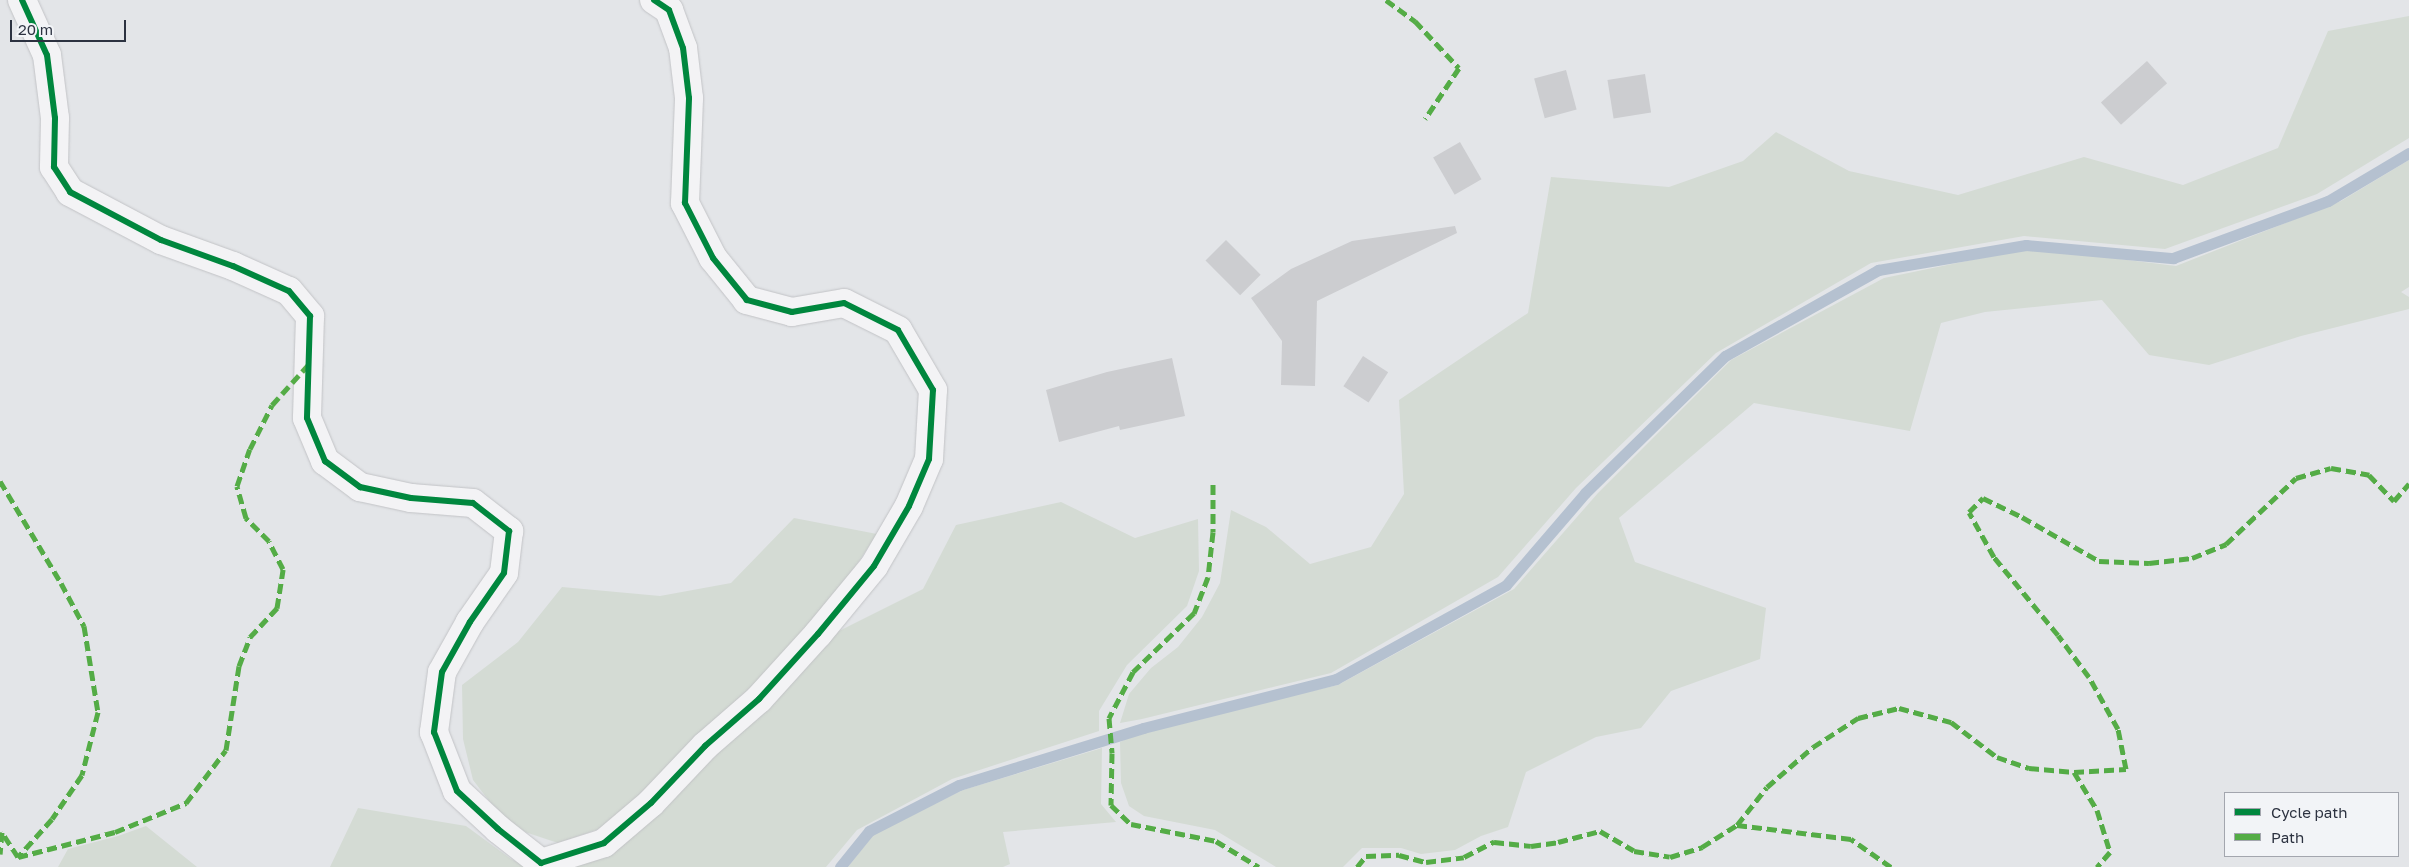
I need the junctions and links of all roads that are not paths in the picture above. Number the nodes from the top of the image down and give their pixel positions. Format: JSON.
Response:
{"nodes":[{"id":1,"x":22,"y":0,"type":"edge"},
{"id":2,"x":654,"y":0,"type":"edge"}],
"edges":[{"from":1,"to":2,"type":"street"}]}
